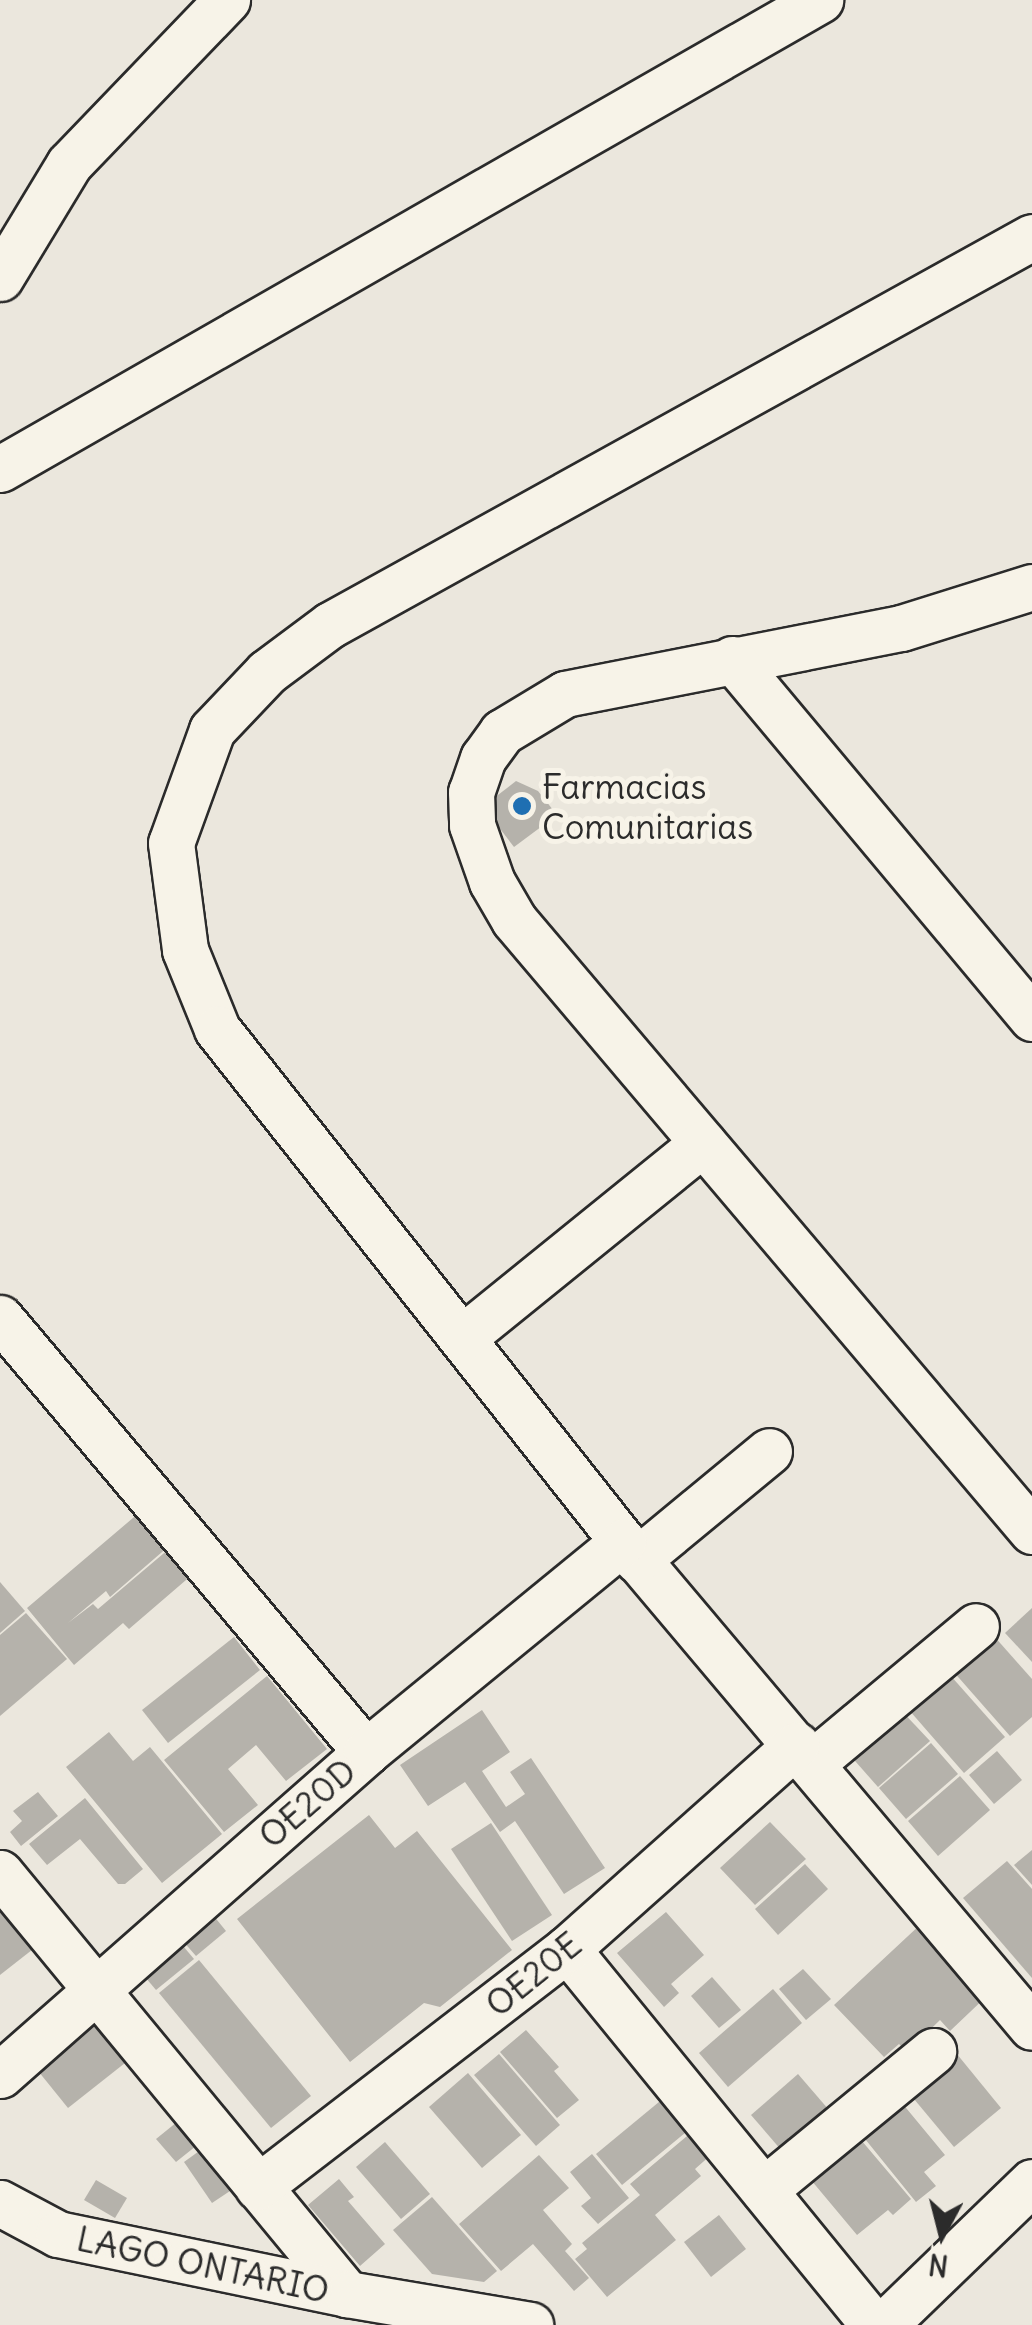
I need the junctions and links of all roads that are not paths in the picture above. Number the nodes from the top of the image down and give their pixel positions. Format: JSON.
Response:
{"nodes":[{"id":1,"x":227,"y":0,"type":"edge"},
{"id":2,"x":820,"y":0,"type":"edge"},
{"id":3,"x":1032,"y":237,"type":"edge"},
{"id":4,"x":0,"y":278,"type":"edge"},
{"id":5,"x":0,"y":468,"type":"edge"},
{"id":6,"x":1032,"y":587,"type":"edge"},
{"id":7,"x":732,"y":659,"type":"junction"},
{"id":8,"x":1032,"y":1018,"type":"edge"},
{"id":9,"x":704,"y":1143,"type":"junction"},
{"id":10,"x":0,"y":1318,"type":"edge"},
{"id":11,"x":462,"y":1338,"type":"junction"},
{"id":12,"x":769,"y":1451,"type":"dead end"},
{"id":13,"x":1032,"y":1532,"type":"edge"},
{"id":14,"x":630,"y":1551,"type":"junction"},
{"id":15,"x":976,"y":1626,"type":"dead end"},
{"id":16,"x":366,"y":1752,"type":"junction"},
{"id":17,"x":804,"y":1754,"type":"junction"},
{"id":18,"x":0,"y":1873,"type":"edge"},
{"id":19,"x":566,"y":1949,"type":"junction"},
{"id":20,"x":94,"y":1987,"type":"junction"},
{"id":21,"x":1032,"y":2026,"type":"edge"},
{"id":22,"x":932,"y":2052,"type":"dead end"},
{"id":23,"x":0,"y":2075,"type":"edge"},
{"id":24,"x":1032,"y":2182,"type":"edge"},
{"id":25,"x":258,"y":2188,"type":"junction"},
{"id":26,"x":764,"y":2190,"type":"junction"},
{"id":27,"x":0,"y":2204,"type":"edge"},
{"id":28,"x":347,"y":2294,"type":"junction"},
{"id":29,"x":530,"y":2325,"type":"edge"},
{"id":30,"x":874,"y":2325,"type":"edge"},
{"id":31,"x":884,"y":2325,"type":"edge"}],
"edges":[{"from":1,"to":4,"type":"street"},
{"from":2,"to":5,"type":"street"},
{"from":3,"to":11,"type":"street"},
{"from":6,"to":7,"type":"street"},
{"from":7,"to":8,"type":"street"},
{"from":7,"to":9,"type":"street"},
{"from":9,"to":11,"type":"street"},
{"from":9,"to":13,"type":"street"},
{"from":10,"to":16,"type":"street"},
{"from":11,"to":14,"type":"street"},
{"from":12,"to":14,"type":"street","name":"OE20D"},
{"from":14,"to":16,"type":"street","name":"OE20D"},
{"from":14,"to":17,"type":"street"},
{"from":15,"to":17,"type":"street","name":"OE20E"},
{"from":16,"to":20,"type":"street","name":"OE20D"},
{"from":17,"to":19,"type":"street","name":"OE20E"},
{"from":17,"to":21,"type":"street"},
{"from":18,"to":20,"type":"street"},
{"from":19,"to":25,"type":"street","name":"OE20E"},
{"from":19,"to":26,"type":"street"},
{"from":20,"to":23,"type":"street","name":"OE20D"},
{"from":20,"to":25,"type":"street"},
{"from":22,"to":26,"type":"street"},
{"from":24,"to":31,"type":"street"},
{"from":25,"to":28,"type":"street"},
{"from":26,"to":30,"type":"street"},
{"from":27,"to":28,"type":"street","name":"LAGO ONTARIO"},
{"from":28,"to":29,"type":"street","name":"LAGO ONTARIO"}]}
